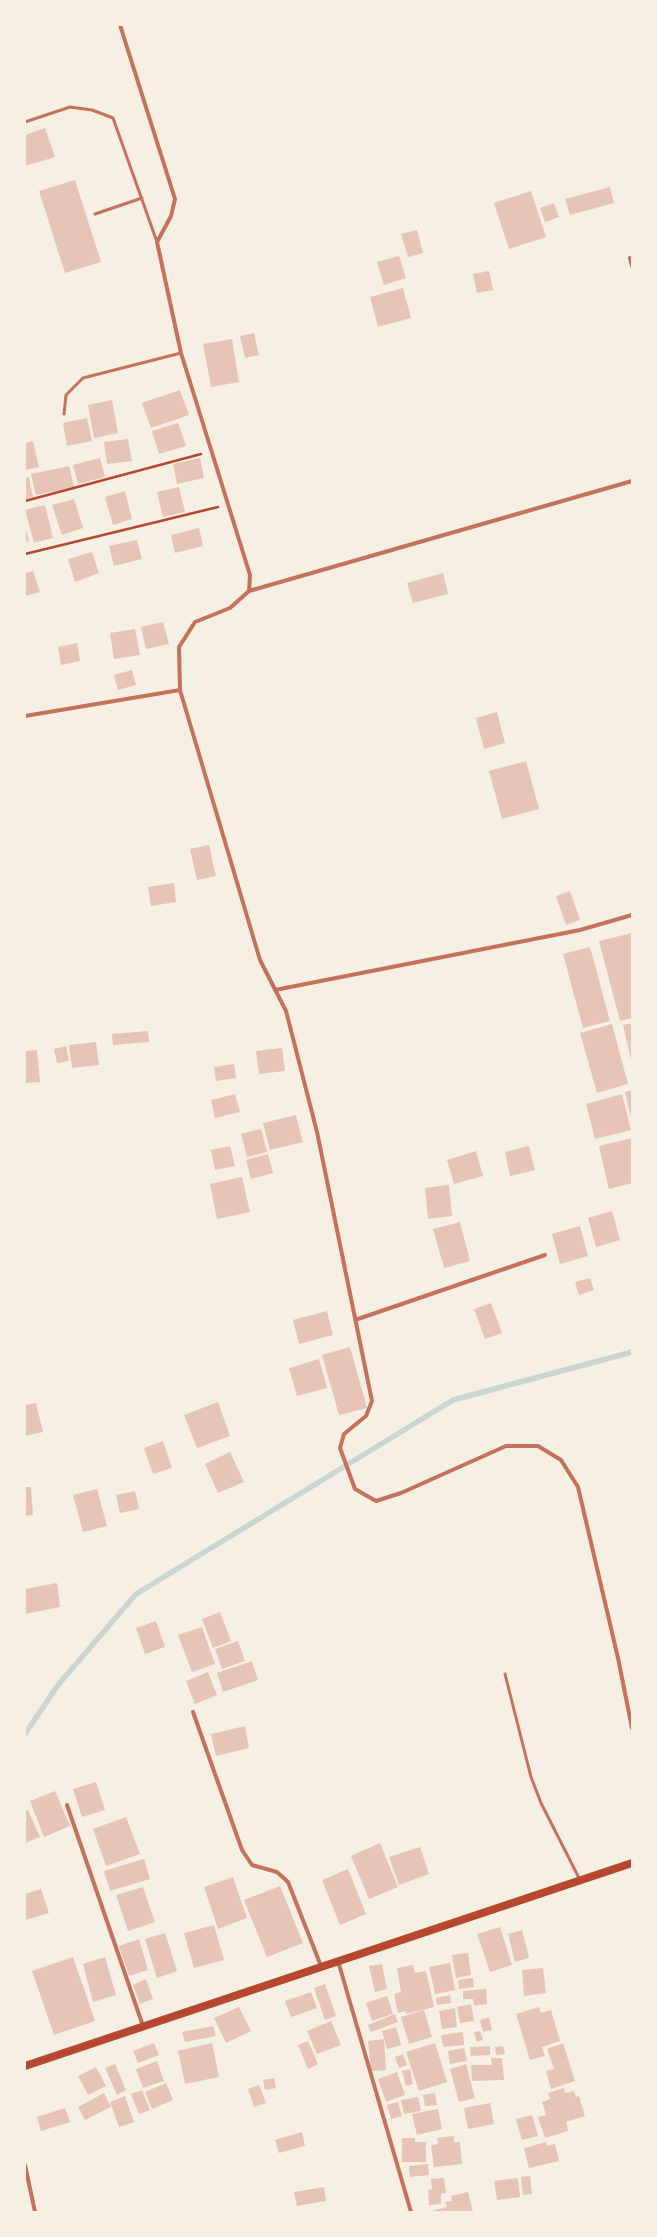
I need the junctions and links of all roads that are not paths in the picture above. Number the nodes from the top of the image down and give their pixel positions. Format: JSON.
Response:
{"nodes":[{"id":1,"x":120,"y":25,"type":"edge"},
{"id":2,"x":25,"y":122,"type":"edge"},
{"id":3,"x":142,"y":198,"type":"junction"},
{"id":4,"x":95,"y":214,"type":"dead end"},
{"id":5,"x":157,"y":242,"type":"junction"},
{"id":6,"x":630,"y":258,"type":"dead end"},
{"id":7,"x":632,"y":266,"type":"edge"},
{"id":8,"x":181,"y":354,"type":"junction"},
{"id":9,"x":64,"y":414,"type":"dead end"},
{"id":10,"x":632,"y":481,"type":"edge"},
{"id":11,"x":249,"y":590,"type":"junction"},
{"id":12,"x":180,"y":690,"type":"junction"},
{"id":13,"x":25,"y":716,"type":"edge"},
{"id":14,"x":632,"y":915,"type":"edge"},
{"id":15,"x":275,"y":990,"type":"junction"},
{"id":16,"x":544,"y":1255,"type":"dead end"},
{"id":17,"x":355,"y":1320,"type":"junction"},
{"id":18,"x":506,"y":1674,"type":"dead end"},
{"id":19,"x":193,"y":1712,"type":"dead end"},
{"id":20,"x":632,"y":1728,"type":"edge"},
{"id":21,"x":67,"y":1805,"type":"dead end"},
{"id":22,"x":632,"y":1863,"type":"edge"},
{"id":23,"x":580,"y":1880,"type":"junction"},
{"id":24,"x":338,"y":1960,"type":"junction"},
{"id":25,"x":321,"y":1966,"type":"junction"},
{"id":26,"x":143,"y":2026,"type":"junction"},
{"id":27,"x":25,"y":2066,"type":"edge"},
{"id":28,"x":25,"y":2165,"type":"edge"},
{"id":29,"x":35,"y":2212,"type":"edge"},
{"id":30,"x":411,"y":2212,"type":"edge"}],
"edges":[{"from":1,"to":5,"type":"street"},
{"from":2,"to":3,"type":"lane"},
{"from":3,"to":4,"type":"lane"},
{"from":3,"to":5,"type":"lane"},
{"from":5,"to":8,"type":"street"},
{"from":6,"to":7,"type":"street"},
{"from":8,"to":9,"type":"lane"},
{"from":8,"to":11,"type":"street"},
{"from":10,"to":11,"type":"street"},
{"from":11,"to":12,"type":"street"},
{"from":12,"to":13,"type":"street"},
{"from":12,"to":15,"type":"street"},
{"from":14,"to":15,"type":"street"},
{"from":15,"to":17,"type":"street"},
{"from":16,"to":17,"type":"street"},
{"from":17,"to":20,"type":"street"},
{"from":18,"to":23,"type":"lane"},
{"from":19,"to":25,"type":"street"},
{"from":21,"to":26,"type":"street"},
{"from":22,"to":23,"type":"main road"},
{"from":23,"to":24,"type":"main road"},
{"from":24,"to":25,"type":"main road"},
{"from":24,"to":30,"type":"street"},
{"from":25,"to":26,"type":"main road"},
{"from":26,"to":27,"type":"main road"},
{"from":28,"to":29,"type":"street"}]}
